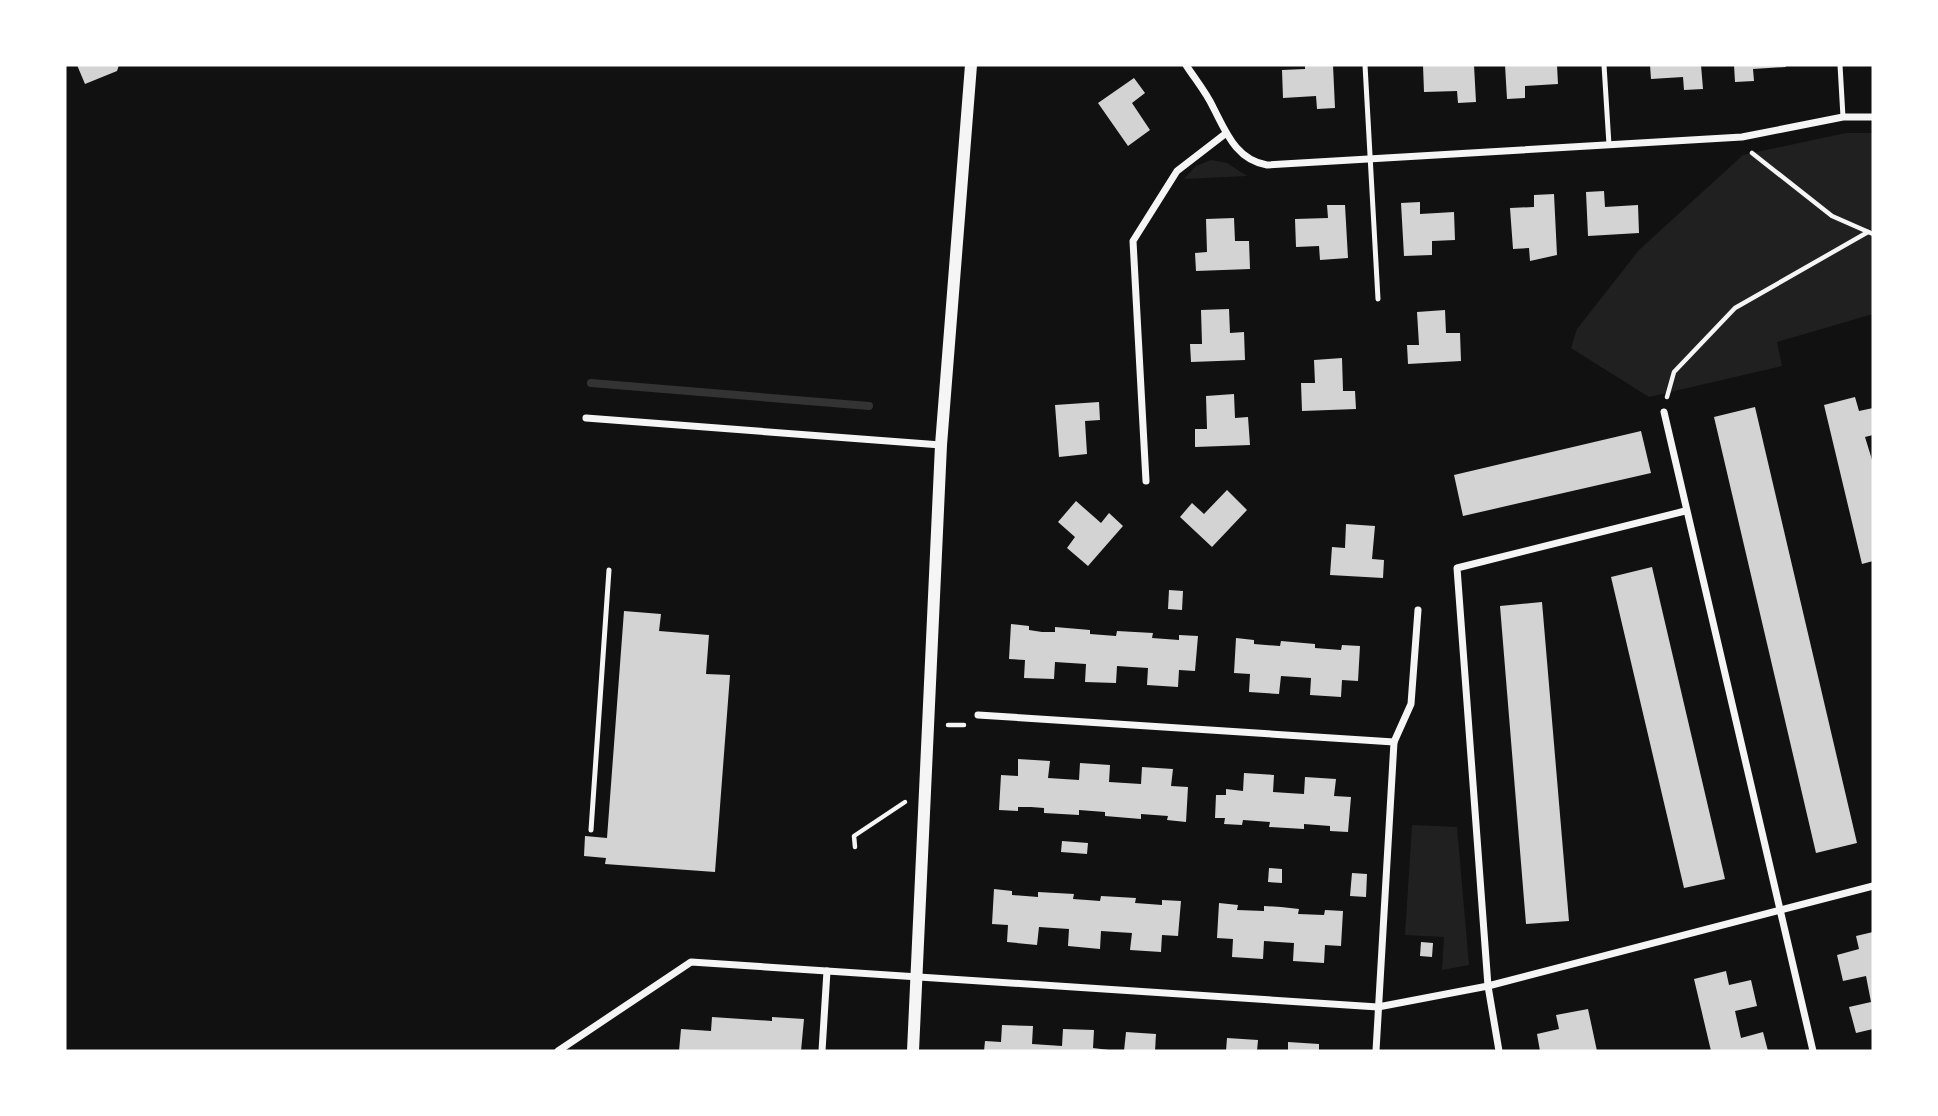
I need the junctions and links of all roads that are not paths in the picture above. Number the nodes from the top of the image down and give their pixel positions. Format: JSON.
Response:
{"nodes":[{"id":1,"x":971,"y":65,"type":"edge"},
{"id":2,"x":1186,"y":65,"type":"edge"},
{"id":3,"x":1365,"y":65,"type":"edge"},
{"id":4,"x":1604,"y":65,"type":"edge"},
{"id":5,"x":1840,"y":65,"type":"edge"},
{"id":6,"x":1843,"y":117,"type":"junction"},
{"id":7,"x":1873,"y":117,"type":"edge"},
{"id":8,"x":1225,"y":134,"type":"junction"},
{"id":9,"x":1609,"y":145,"type":"junction"},
{"id":10,"x":1371,"y":160,"type":"junction"},
{"id":11,"x":1378,"y":299,"type":"dead end"},
{"id":12,"x":1664,"y":412,"type":"road end"},
{"id":13,"x":586,"y":418,"type":"dead end"},
{"id":14,"x":941,"y":445,"type":"junction"},
{"id":15,"x":1146,"y":481,"type":"dead end"},
{"id":16,"x":1685,"y":511,"type":"junction"},
{"id":17,"x":609,"y":570,"type":"dead end"},
{"id":18,"x":1418,"y":610,"type":"dead end"},
{"id":19,"x":978,"y":715,"type":"dead end"},
{"id":20,"x":1394,"y":742,"type":"junction"},
{"id":21,"x":591,"y":830,"type":"dead end"},
{"id":22,"x":1873,"y":886,"type":"edge"},
{"id":23,"x":1780,"y":911,"type":"junction"},
{"id":24,"x":827,"y":971,"type":"junction"},
{"id":25,"x":918,"y":979,"type":"junction"},
{"id":26,"x":1488,"y":986,"type":"junction"},
{"id":27,"x":1378,"y":1007,"type":"junction"},
{"id":28,"x":558,"y":1051,"type":"edge"},
{"id":29,"x":822,"y":1051,"type":"edge"},
{"id":30,"x":913,"y":1051,"type":"edge"},
{"id":31,"x":1376,"y":1051,"type":"edge"},
{"id":32,"x":1499,"y":1051,"type":"edge"},
{"id":33,"x":1813,"y":1051,"type":"edge"}],
"edges":[{"from":1,"to":14,"type":"street"},
{"from":2,"to":8,"type":"street"},
{"from":3,"to":10,"type":"lane"},
{"from":4,"to":9,"type":"lane"},
{"from":5,"to":6,"type":"lane"},
{"from":6,"to":7,"type":"street"},
{"from":6,"to":9,"type":"street"},
{"from":8,"to":10,"type":"street"},
{"from":8,"to":15,"type":"street"},
{"from":9,"to":10,"type":"street"},
{"from":10,"to":11,"type":"lane"},
{"from":12,"to":16,"type":"street"},
{"from":13,"to":14,"type":"street"},
{"from":14,"to":25,"type":"street"},
{"from":16,"to":23,"type":"street"},
{"from":16,"to":26,"type":"street"},
{"from":17,"to":21,"type":"lane"},
{"from":18,"to":20,"type":"street"},
{"from":19,"to":20,"type":"street"},
{"from":20,"to":27,"type":"street"},
{"from":22,"to":23,"type":"street"},
{"from":23,"to":26,"type":"street"},
{"from":23,"to":33,"type":"street"},
{"from":24,"to":25,"type":"street"},
{"from":24,"to":28,"type":"street"},
{"from":24,"to":29,"type":"street"},
{"from":25,"to":27,"type":"street"},
{"from":25,"to":30,"type":"street"},
{"from":26,"to":27,"type":"street"},
{"from":26,"to":32,"type":"street"},
{"from":27,"to":31,"type":"street"}]}
